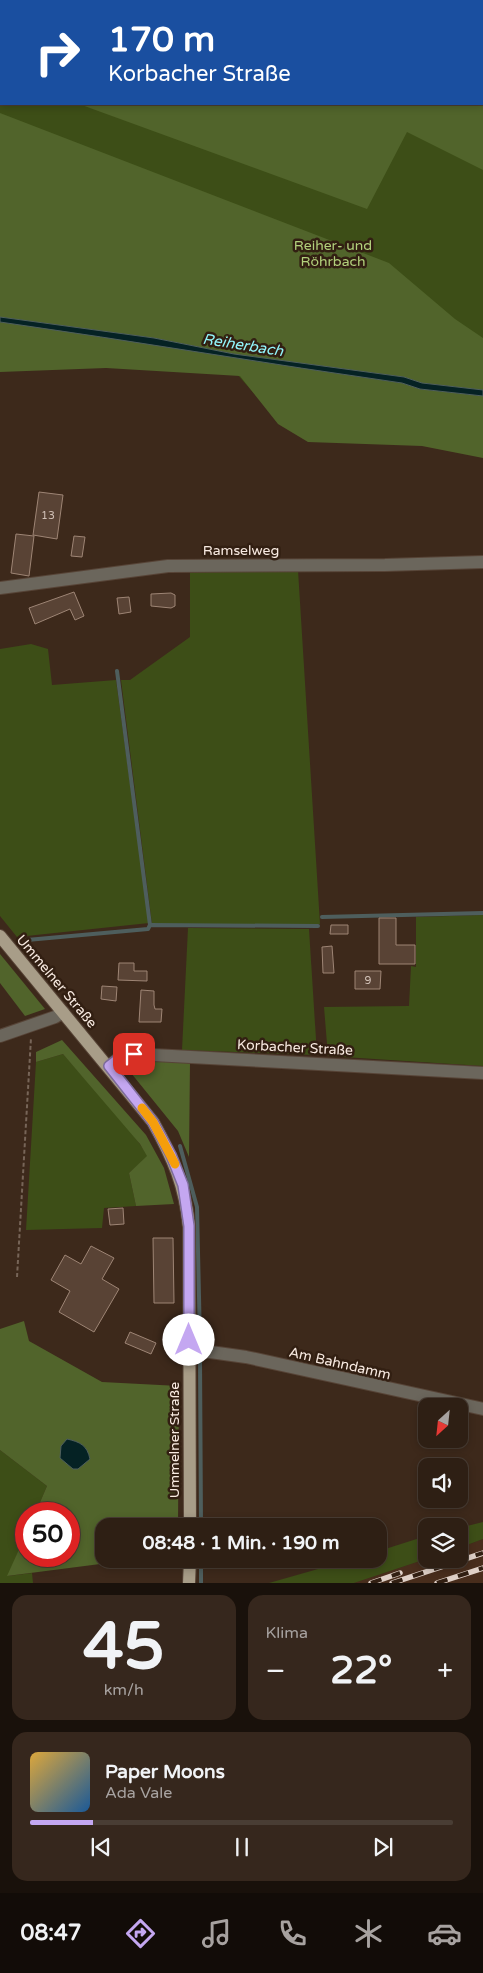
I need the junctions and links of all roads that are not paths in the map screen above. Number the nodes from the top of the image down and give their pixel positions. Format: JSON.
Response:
{"nodes":[{"id":1,"x":483,"y":562,"type":"edge"},
{"id":2,"x":0,"y":588,"type":"edge"},
{"id":3,"x":0,"y":936,"type":"edge"},
{"id":4,"x":63,"y":1012,"type":"junction"},
{"id":5,"x":0,"y":1036,"type":"edge"},
{"id":6,"x":109,"y":1066,"type":"junction"},
{"id":7,"x":483,"y":1073,"type":"edge"},
{"id":8,"x":189,"y":1349,"type":"junction"},
{"id":9,"x":483,"y":1409,"type":"edge"},
{"id":10,"x":190,"y":1518,"type":"edge"},
{"id":11,"x":190,"y":1568,"type":"edge"},
{"id":12,"x":189,"y":1583,"type":"edge"}],
"edges":[{"from":1,"to":2,"type":"street","name":"Ramselweg"},
{"from":3,"to":4,"type":"main road","name":"Ummelner Straße"},
{"from":4,"to":5,"type":"street"},
{"from":4,"to":6,"type":"main road","name":"Ummelner Straße"},
{"from":6,"to":7,"type":"street","name":"Korbacher Straße"},
{"from":6,"to":8,"type":"main road","name":"Ummelner Straße"},
{"from":8,"to":9,"type":"street","name":"Am Bahndamm"},
{"from":8,"to":10,"type":"main road","name":"Ummelner Straße"},
{"from":11,"to":12,"type":"main road"}]}
